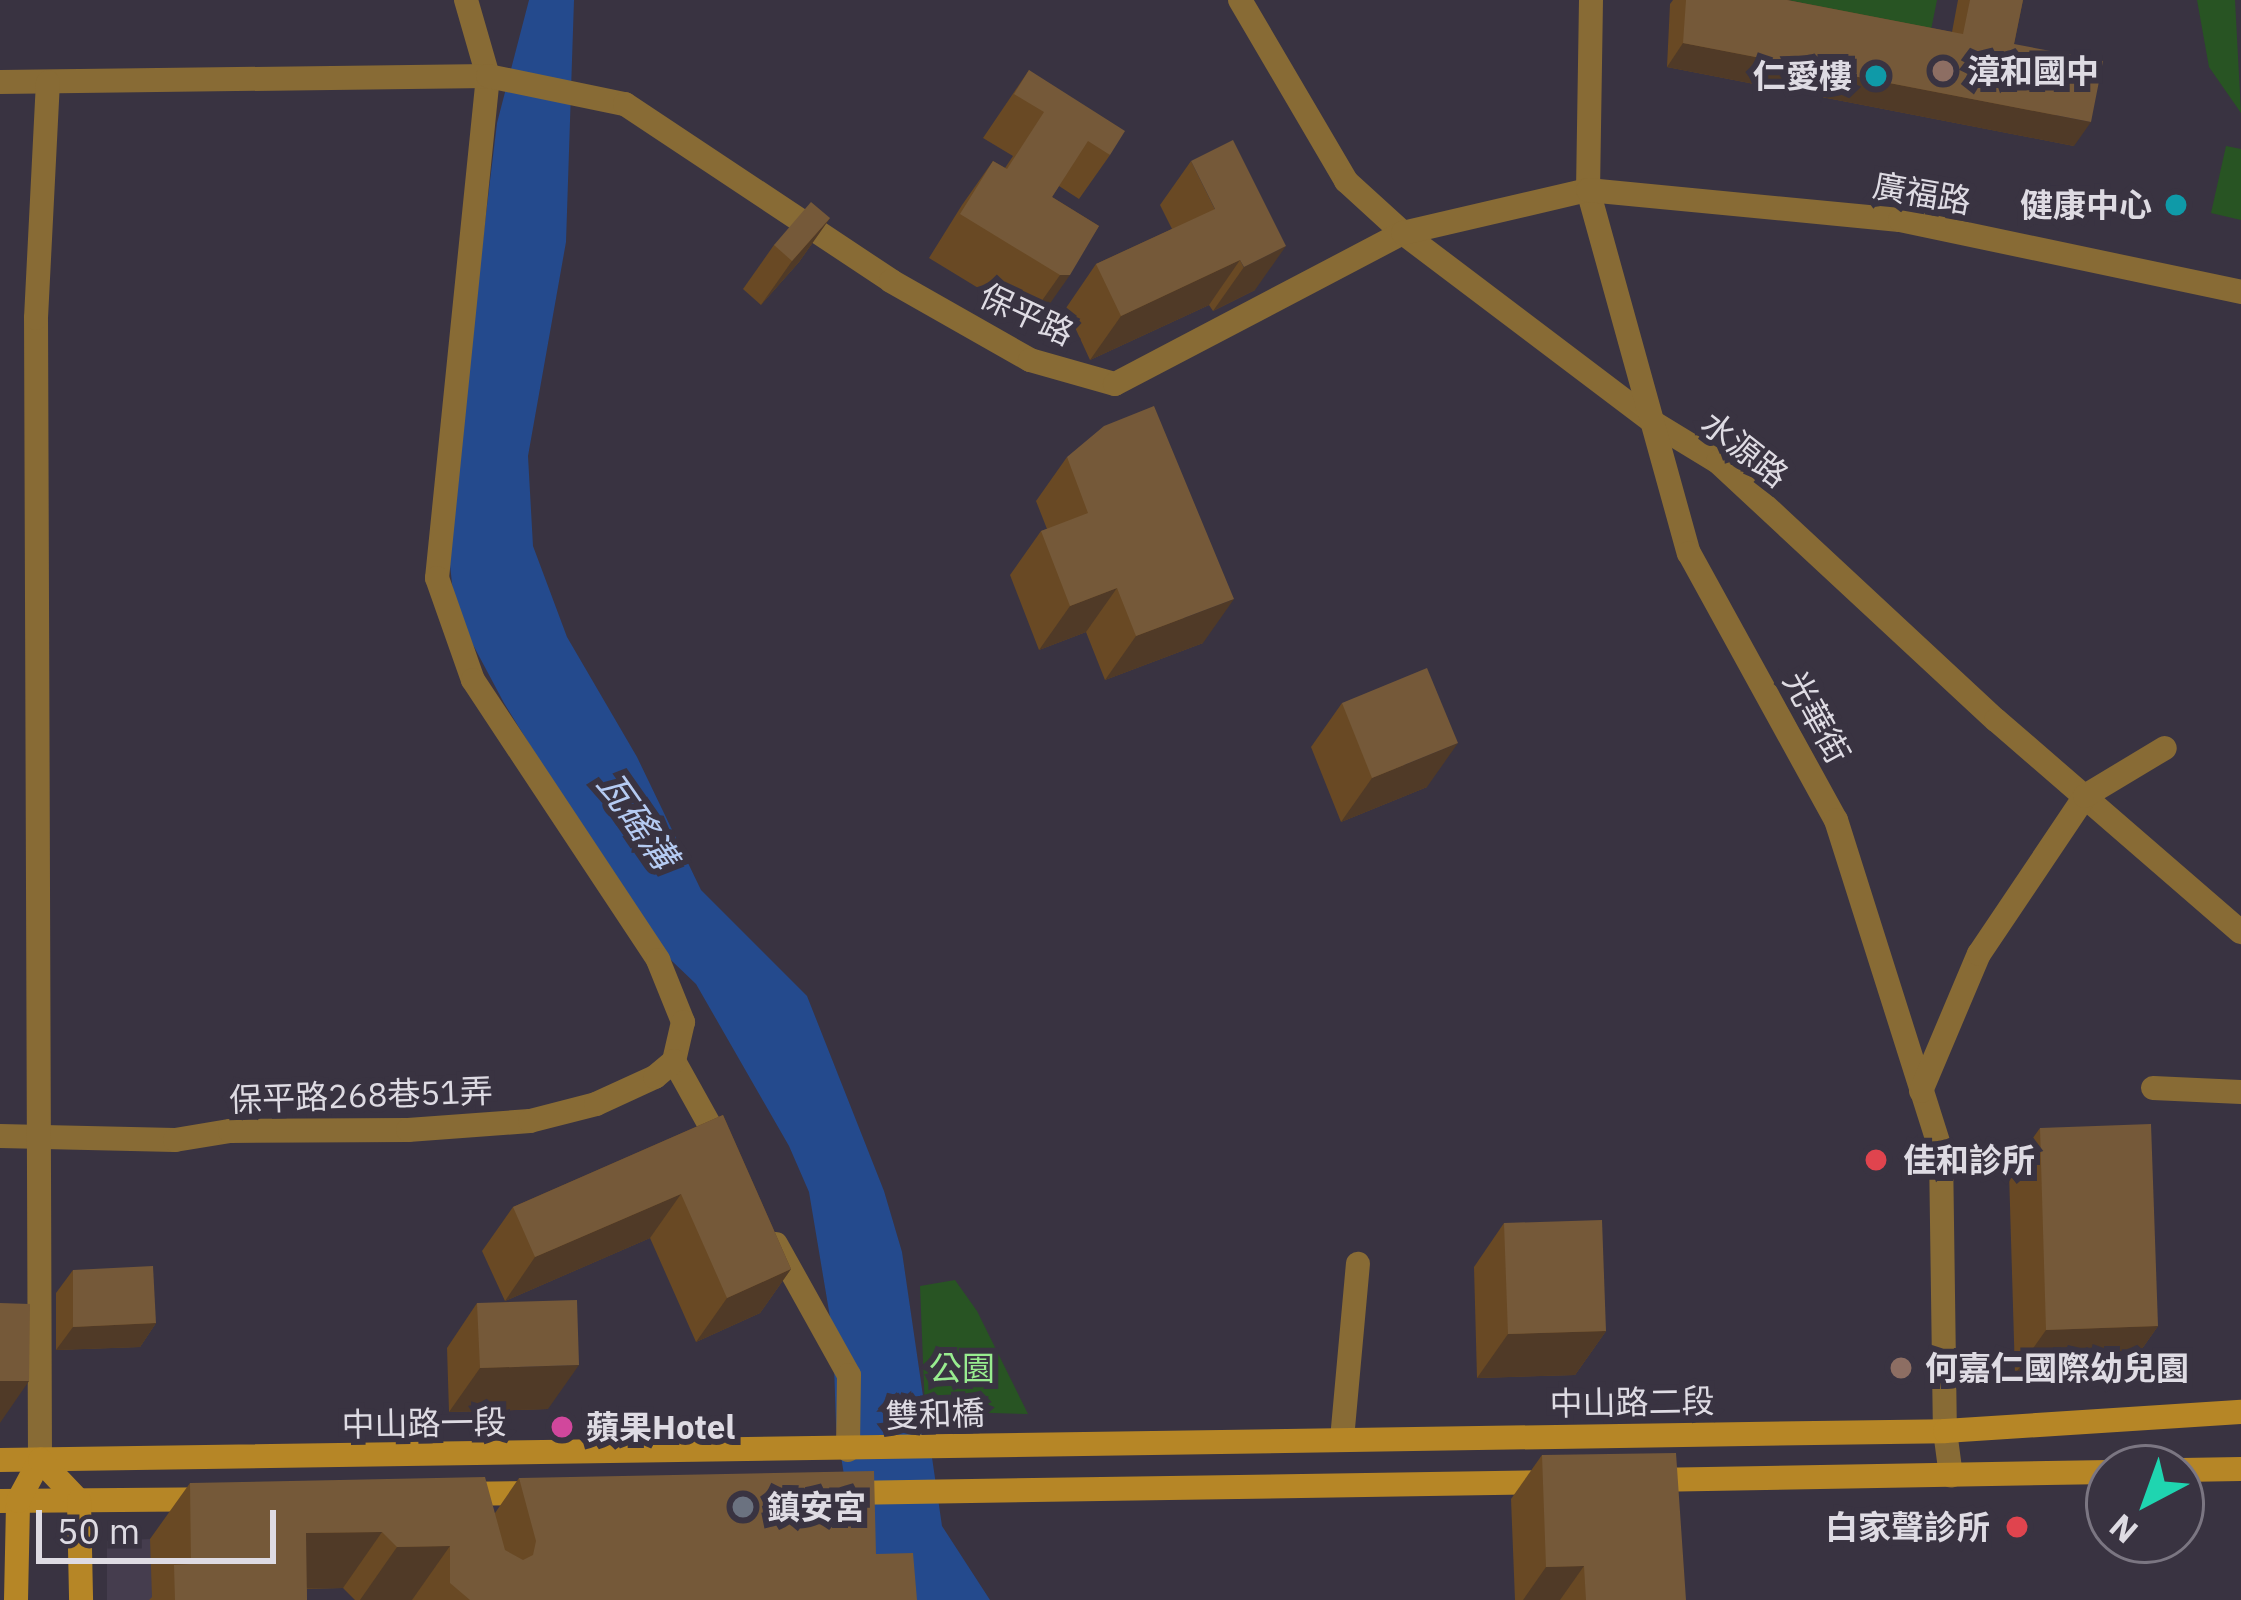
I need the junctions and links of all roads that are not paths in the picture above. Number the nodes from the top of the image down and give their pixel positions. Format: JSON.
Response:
{"nodes":[{"id":1,"x":466,"y":0,"type":"edge"},
{"id":2,"x":1240,"y":0,"type":"edge"},
{"id":3,"x":1591,"y":0,"type":"edge"},
{"id":4,"x":500,"y":76,"type":"junction"},
{"id":5,"x":0,"y":82,"type":"edge"},
{"id":6,"x":48,"y":82,"type":"junction"},
{"id":7,"x":1588,"y":190,"type":"junction"},
{"id":8,"x":1403,"y":233,"type":"junction"},
{"id":9,"x":2241,"y":292,"type":"edge"},
{"id":10,"x":1654,"y":423,"type":"junction"},
{"id":11,"x":2165,"y":748,"type":"dead end"},
{"id":12,"x":2085,"y":796,"type":"junction"},
{"id":13,"x":2241,"y":932,"type":"edge"},
{"id":14,"x":674,"y":1061,"type":"junction"},
{"id":15,"x":2153,"y":1088,"type":"dead end"},
{"id":16,"x":1922,"y":1091,"type":"junction"},
{"id":17,"x":2241,"y":1092,"type":"edge"},
{"id":18,"x":0,"y":1136,"type":"edge"},
{"id":19,"x":38,"y":1136,"type":"junction"},
{"id":20,"x":732,"y":1166,"type":"edge"},
{"id":21,"x":767,"y":1228,"type":"edge"},
{"id":22,"x":1358,"y":1264,"type":"dead end"},
{"id":23,"x":2241,"y":1412,"type":"edge"},
{"id":24,"x":1945,"y":1431,"type":"junction"},
{"id":25,"x":1342,"y":1439,"type":"junction"},
{"id":26,"x":1024,"y":1443,"type":"joint"},
{"id":27,"x":848,"y":1450,"type":"junction"},
{"id":28,"x":0,"y":1460,"type":"edge"},
{"id":29,"x":40,"y":1460,"type":"junction"},
{"id":30,"x":2241,"y":1468,"type":"edge"},
{"id":31,"x":2205,"y":1469,"type":"edge"},
{"id":32,"x":2085,"y":1473,"type":"edge"},
{"id":33,"x":1951,"y":1476,"type":"junction"},
{"id":34,"x":1620,"y":1481,"type":"edge"},
{"id":35,"x":1573,"y":1482,"type":"edge"},
{"id":36,"x":572,"y":1492,"type":"edge"},
{"id":37,"x":840,"y":1492,"type":"edge"},
{"id":38,"x":242,"y":1498,"type":"edge"},
{"id":39,"x":9,"y":1501,"type":"edge"},
{"id":40,"x":80,"y":1501,"type":"junction"},
{"id":41,"x":446,"y":1502,"type":"edge"},
{"id":42,"x":16,"y":1600,"type":"edge"},
{"id":43,"x":81,"y":1600,"type":"edge"}],
"edges":[{"from":1,"to":4,"type":"street"},
{"from":2,"to":8,"type":"street","name":"水源路"},
{"from":3,"to":7,"type":"street","name":"光華街"},
{"from":4,"to":6,"type":"street"},
{"from":4,"to":8,"type":"street","name":"保平路"},
{"from":4,"to":14,"type":"street"},
{"from":5,"to":6,"type":"street"},
{"from":6,"to":19,"type":"street"},
{"from":7,"to":8,"type":"street","name":"保平路"},
{"from":7,"to":9,"type":"street","name":"廣福路"},
{"from":7,"to":10,"type":"street","name":"光華街"},
{"from":8,"to":10,"type":"street","name":"水源路"},
{"from":10,"to":12,"type":"street","name":"水源路"},
{"from":10,"to":16,"type":"street","name":"光華街"},
{"from":11,"to":12,"type":"street"},
{"from":12,"to":13,"type":"street","name":"水源路"},
{"from":12,"to":16,"type":"street"},
{"from":14,"to":19,"type":"street","name":"保平路268巷51弄"},
{"from":14,"to":20,"type":"street"},
{"from":15,"to":17,"type":"street"},
{"from":16,"to":24,"type":"street","name":"光華街"},
{"from":18,"to":19,"type":"street","name":"保平路268巷51弄"},
{"from":19,"to":29,"type":"street"},
{"from":21,"to":27,"type":"street"},
{"from":22,"to":25,"type":"street"},
{"from":23,"to":24,"type":"street","name":"中山路二段"},
{"from":24,"to":25,"type":"street","name":"中山路二段"},
{"from":24,"to":33,"type":"street","name":"光華街"},
{"from":25,"to":26,"type":"street","name":"中山路二段"},
{"from":26,"to":27,"type":"street","name":"雙和橋"},
{"from":27,"to":29,"type":"street","name":"中山路一段"},
{"from":28,"to":29,"type":"street","name":"中山路一段"},
{"from":29,"to":39,"type":"street"},
{"from":29,"to":40,"type":"street"},
{"from":30,"to":31,"type":"street"},
{"from":32,"to":33,"type":"street"},
{"from":33,"to":34,"type":"street"},
{"from":35,"to":37,"type":"street"},
{"from":36,"to":41,"type":"street"},
{"from":38,"to":40,"type":"street"},
{"from":39,"to":40,"type":"street"},
{"from":39,"to":42,"type":"street"},
{"from":40,"to":43,"type":"street"}]}
